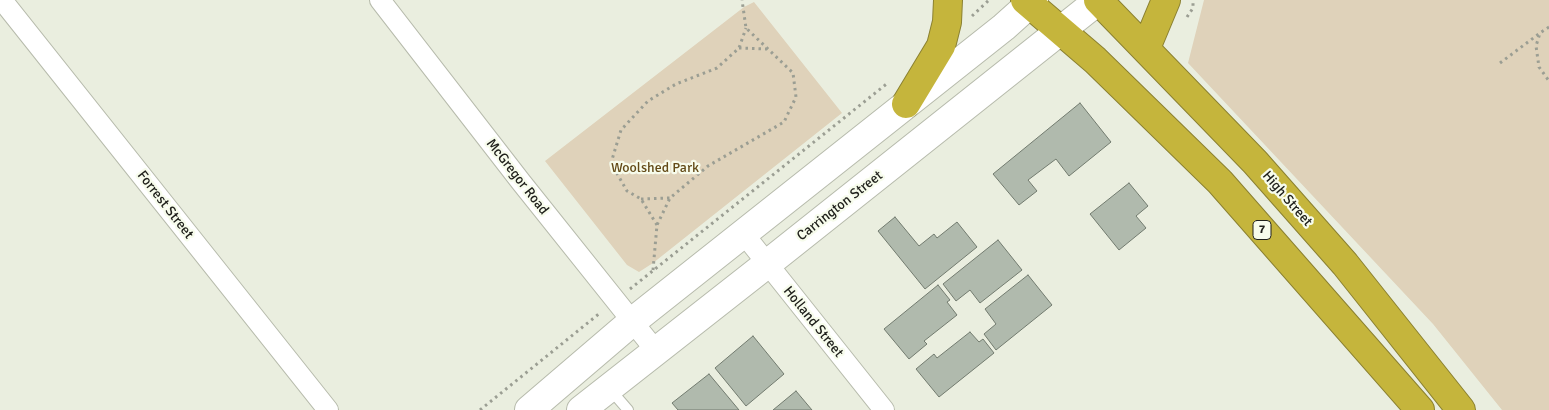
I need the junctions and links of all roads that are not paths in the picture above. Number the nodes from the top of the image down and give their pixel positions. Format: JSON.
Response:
{"nodes":[{"id":1,"x":2,"y":0,"type":"edge"},
{"id":2,"x":380,"y":0,"type":"edge"},
{"id":3,"x":948,"y":0,"type":"edge"},
{"id":4,"x":1098,"y":0,"type":"edge"},
{"id":5,"x":1166,"y":0,"type":"edge"},
{"id":6,"x":1030,"y":1,"type":"edge"},
{"id":7,"x":1061,"y":31,"type":"junction"},
{"id":8,"x":1146,"y":48,"type":"junction"},
{"id":9,"x":906,"y":104,"type":"junction"},
{"id":10,"x":743,"y":233,"type":"junction"},
{"id":11,"x":767,"y":264,"type":"junction"},
{"id":12,"x":633,"y":321,"type":"junction"},
{"id":13,"x":656,"y":351,"type":"junction"},
{"id":14,"x":608,"y":387,"type":"junction"},
{"id":15,"x":328,"y":410,"type":"edge"},
{"id":16,"x":529,"y":410,"type":"edge"},
{"id":17,"x":581,"y":410,"type":"edge"},
{"id":18,"x":628,"y":410,"type":"edge"},
{"id":19,"x":884,"y":410,"type":"edge"},
{"id":20,"x":1420,"y":410,"type":"edge"},
{"id":21,"x":1461,"y":410,"type":"edge"}],
"edges":[{"from":1,"to":15,"type":"street","name":"Forrest Street"},
{"from":2,"to":12,"type":"street","name":"McGregor Road"},
{"from":3,"to":9,"type":"highway"},
{"from":4,"to":7,"type":"main road","name":"Carrington Street"},
{"from":4,"to":8,"type":"highway","name":"High Street"},
{"from":5,"to":8,"type":"highway"},
{"from":6,"to":7,"type":"highway","number":"7"},
{"from":6,"to":9,"type":"main road"},
{"from":7,"to":11,"type":"main road","name":"Carrington Street"},
{"from":7,"to":20,"type":"highway","number":"7"},
{"from":8,"to":21,"type":"highway","name":"High Street"},
{"from":9,"to":10,"type":"main road"},
{"from":10,"to":11,"type":"street","name":"Holland Street"},
{"from":10,"to":12,"type":"main road"},
{"from":11,"to":13,"type":"main road","name":"Carrington Street"},
{"from":11,"to":19,"type":"street","name":"Holland Street"},
{"from":12,"to":13,"type":"street","name":"McGregor Road"},
{"from":12,"to":16,"type":"main road"},
{"from":13,"to":14,"type":"main road","name":"Carrington Street"},
{"from":14,"to":17,"type":"main road","name":"Carrington Street"},
{"from":14,"to":18,"type":"lane"}]}
